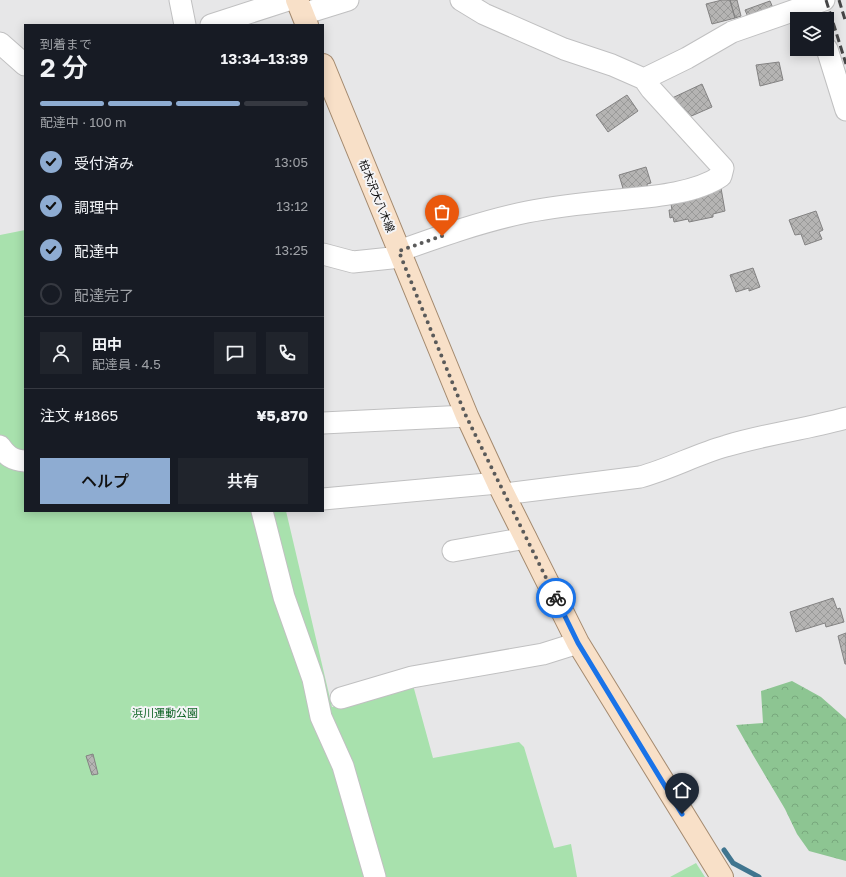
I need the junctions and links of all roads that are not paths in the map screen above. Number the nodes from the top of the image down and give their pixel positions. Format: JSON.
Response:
{"nodes":[{"id":1,"x":180,"y":0,"type":"edge"},
{"id":2,"x":348,"y":0,"type":"edge"},
{"id":3,"x":461,"y":0,"type":"edge"},
{"id":4,"x":817,"y":6,"type":"edge"},
{"id":5,"x":299,"y":10,"type":"edge"},
{"id":6,"x":185,"y":24,"type":"edge"},
{"id":7,"x":217,"y":24,"type":"edge"},
{"id":8,"x":0,"y":42,"type":"edge"},
{"id":9,"x":829,"y":56,"type":"edge"},
{"id":10,"x":24,"y":64,"type":"edge"},
{"id":11,"x":324,"y":71,"type":"edge"},
{"id":12,"x":644,"y":79,"type":"junction"},
{"id":13,"x":845,"y":107,"type":"edge"},
{"id":14,"x":324,"y":254,"type":"edge"},
{"id":15,"x":400,"y":254,"type":"junction"},
{"id":16,"x":466,"y":416,"type":"junction"},
{"id":17,"x":846,"y":418,"type":"edge"},
{"id":18,"x":324,"y":423,"type":"edge"},
{"id":19,"x":0,"y":446,"type":"edge"},
{"id":20,"x":24,"y":461,"type":"edge"},
{"id":21,"x":501,"y":488,"type":"junction"},
{"id":22,"x":324,"y":499,"type":"edge"},
{"id":23,"x":262,"y":512,"type":"edge"},
{"id":24,"x":526,"y":538,"type":"junction"},
{"id":25,"x":453,"y":551,"type":"dead end"},
{"id":26,"x":578,"y":643,"type":"junction"},
{"id":27,"x":341,"y":698,"type":"dead end"},
{"id":28,"x":717,"y":869,"type":"edge"},
{"id":29,"x":374,"y":877,"type":"edge"},
{"id":30,"x":736,"y":877,"type":"edge"}],
"edges":[{"from":1,"to":6,"type":"street"},
{"from":2,"to":5,"type":"street"},
{"from":3,"to":12,"type":"street"},
{"from":4,"to":12,"type":"street"},
{"from":5,"to":7,"type":"street"},
{"from":8,"to":10,"type":"street"},
{"from":9,"to":13,"type":"street"},
{"from":11,"to":15,"type":"main road","name":"柏木沢大八木線"},
{"from":12,"to":15,"type":"street"},
{"from":14,"to":15,"type":"street"},
{"from":15,"to":16,"type":"main road","name":"柏木沢大八木線"},
{"from":16,"to":18,"type":"street"},
{"from":16,"to":21,"type":"main road","name":"柏木沢大八木線"},
{"from":17,"to":21,"type":"street"},
{"from":19,"to":20,"type":"street"},
{"from":21,"to":22,"type":"street"},
{"from":21,"to":24,"type":"main road","name":"柏木沢大八木線"},
{"from":23,"to":29,"type":"street"},
{"from":24,"to":25,"type":"street"},
{"from":24,"to":26,"type":"main road","name":"柏木沢大八木線"},
{"from":26,"to":27,"type":"street"},
{"from":26,"to":28,"type":"main road","name":"柏木沢大八木線"},
{"from":28,"to":30,"type":"street"}]}
